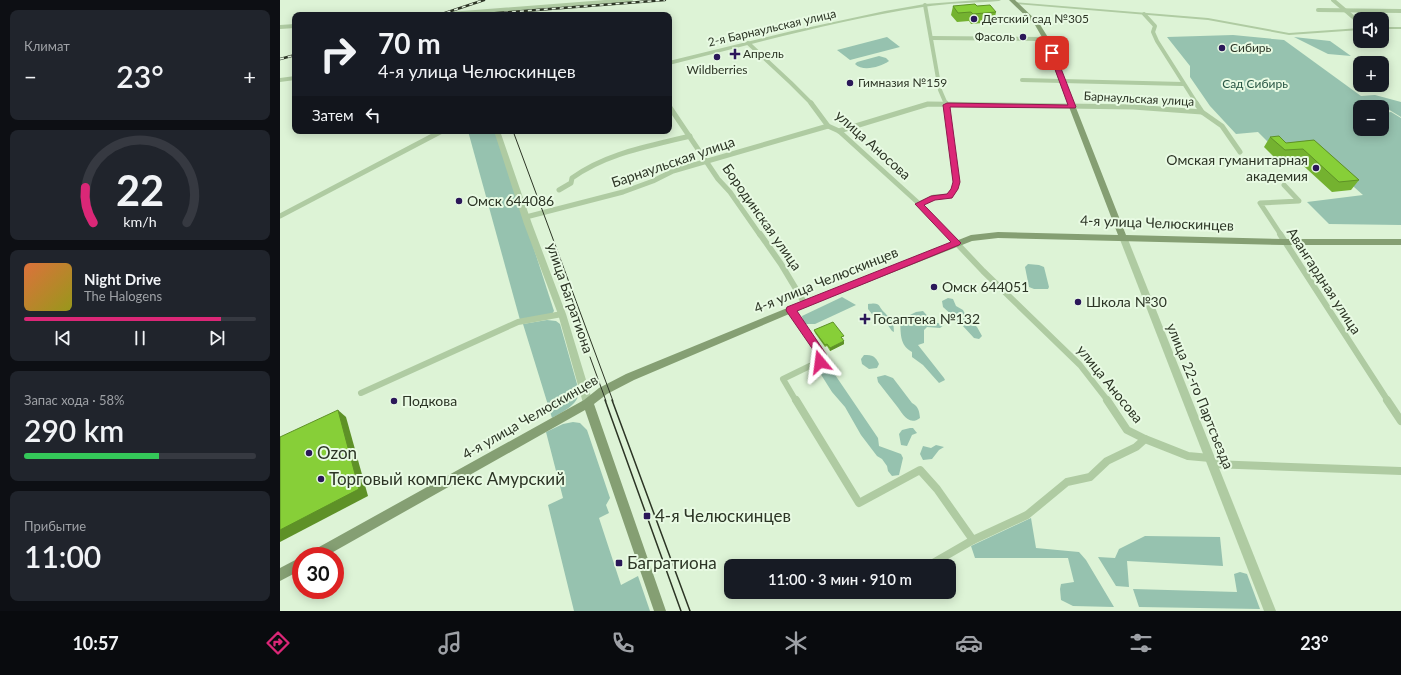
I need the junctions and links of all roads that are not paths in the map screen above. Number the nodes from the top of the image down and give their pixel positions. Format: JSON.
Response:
{"nodes":[{"id":1,"x":631,"y":0,"type":"edge"},
{"id":2,"x":999,"y":0,"type":"edge"},
{"id":3,"x":1333,"y":0,"type":"edge"},
{"id":4,"x":1014,"y":2,"type":"edge"},
{"id":5,"x":926,"y":5,"type":"junction"},
{"id":6,"x":1318,"y":10,"type":"dead end"},
{"id":7,"x":1344,"y":10,"type":"junction"},
{"id":8,"x":1401,"y":11,"type":"edge"},
{"id":9,"x":476,"y":12,"type":"edge"},
{"id":10,"x":1144,"y":14,"type":"junction"},
{"id":11,"x":1353,"y":17,"type":"edge"},
{"id":12,"x":292,"y":26,"type":"edge"},
{"id":13,"x":280,"y":27,"type":"edge"},
{"id":14,"x":1389,"y":28,"type":"edge"},
{"id":15,"x":1401,"y":28,"type":"edge"},
{"id":16,"x":1353,"y":29,"type":"edge"},
{"id":17,"x":931,"y":38,"type":"junction"},
{"id":18,"x":1046,"y":39,"type":"junction"},
{"id":19,"x":748,"y":43,"type":"junction"},
{"id":20,"x":672,"y":62,"type":"edge"},
{"id":21,"x":292,"y":78,"type":"edge"},
{"id":22,"x":280,"y":80,"type":"edge"},
{"id":23,"x":1022,"y":80,"type":"dead end"},
{"id":24,"x":1063,"y":81,"type":"junction"},
{"id":25,"x":1183,"y":84,"type":"junction"},
{"id":26,"x":947,"y":105,"type":"junction"},
{"id":27,"x":1072,"y":107,"type":"junction"},
{"id":28,"x":672,"y":110,"type":"edge"},
{"id":29,"x":1202,"y":112,"type":"junction"},
{"id":30,"x":828,"y":126,"type":"junction"},
{"id":31,"x":839,"y":131,"type":"junction"},
{"id":32,"x":436,"y":134,"type":"edge"},
{"id":33,"x":498,"y":134,"type":"edge"},
{"id":34,"x":690,"y":136,"type":"junction"},
{"id":35,"x":1240,"y":152,"type":"dead end"},
{"id":36,"x":708,"y":161,"type":"junction"},
{"id":37,"x":1284,"y":185,"type":"dead end"},
{"id":38,"x":559,"y":190,"type":"dead end"},
{"id":39,"x":919,"y":204,"type":"junction"},
{"id":40,"x":280,"y":216,"type":"edge"},
{"id":41,"x":526,"y":217,"type":"junction"},
{"id":42,"x":1123,"y":237,"type":"junction"},
{"id":43,"x":1284,"y":242,"type":"junction"},
{"id":44,"x":1401,"y":242,"type":"edge"},
{"id":45,"x":956,"y":243,"type":"junction"},
{"id":46,"x":805,"y":304,"type":"junction"},
{"id":47,"x":791,"y":310,"type":"junction"},
{"id":48,"x":562,"y":314,"type":"junction"},
{"id":49,"x":361,"y":393,"type":"dead end"},
{"id":50,"x":588,"y":403,"type":"junction"},
{"id":51,"x":1401,"y":421,"type":"edge"},
{"id":52,"x":1145,"y":439,"type":"junction"},
{"id":53,"x":1211,"y":461,"type":"junction"},
{"id":54,"x":1401,"y":471,"type":"edge"},
{"id":55,"x":973,"y":540,"type":"junction"},
{"id":56,"x":330,"y":547,"type":"edge"},
{"id":57,"x":940,"y":559,"type":"edge"},
{"id":58,"x":292,"y":568,"type":"edge"},
{"id":59,"x":280,"y":575,"type":"edge"},
{"id":60,"x":660,"y":611,"type":"edge"},
{"id":61,"x":1270,"y":611,"type":"edge"}],
"edges":[{"from":1,"to":9,"type":"street"},
{"from":2,"to":5,"type":"street","name":"2-я Барнаульская улица"},
{"from":3,"to":7,"type":"street"},
{"from":4,"to":10,"type":"street"},
{"from":4,"to":18,"type":"main road","name":"улица 22-го Партсъезда"},
{"from":5,"to":17,"type":"street"},
{"from":5,"to":19,"type":"street","name":"2-я Барнаульская улица"},
{"from":6,"to":7,"type":"street"},
{"from":7,"to":8,"type":"street"},
{"from":7,"to":11,"type":"street"},
{"from":10,"to":16,"type":"street"},
{"from":10,"to":25,"type":"street"},
{"from":12,"to":13,"type":"street"},
{"from":14,"to":15,"type":"street"},
{"from":17,"to":18,"type":"street"},
{"from":17,"to":26,"type":"street"},
{"from":18,"to":24,"type":"main road","name":"улица 22-го Партсъезда"},
{"from":19,"to":20,"type":"street","name":"2-я Барнаульская улица"},
{"from":19,"to":30,"type":"street","name":"улица Аносова"},
{"from":21,"to":22,"type":"street"},
{"from":23,"to":24,"type":"street"},
{"from":24,"to":25,"type":"street"},
{"from":24,"to":27,"type":"main road","name":"улица 22-го Партсъезда"},
{"from":25,"to":29,"type":"street"},
{"from":26,"to":27,"type":"street","name":"Барнаульская улица"},
{"from":26,"to":31,"type":"street","name":"Барнаульская улица"},
{"from":26,"to":39,"type":"street"},
{"from":27,"to":29,"type":"street","name":"Барнаульская улица"},
{"from":27,"to":42,"type":"main road","name":"улица 22-го Партсъезда"},
{"from":28,"to":34,"type":"street","name":"Бородинская улица"},
{"from":29,"to":35,"type":"street"},
{"from":30,"to":31,"type":"street","name":"улица Аносова"},
{"from":30,"to":36,"type":"street","name":"Барнаульская улица"},
{"from":31,"to":39,"type":"street","name":"улица Аносова"},
{"from":32,"to":40,"type":"street"},
{"from":33,"to":41,"type":"street","name":"улица Багратиона"},
{"from":34,"to":36,"type":"street","name":"Бородинская улица"},
{"from":34,"to":38,"type":"street"},
{"from":36,"to":41,"type":"street","name":"Барнаульская улица"},
{"from":36,"to":46,"type":"street","name":"Бородинская улица"},
{"from":37,"to":43,"type":"street","name":"Авангардная улица"},
{"from":39,"to":45,"type":"street","name":"улица Аносова"},
{"from":41,"to":48,"type":"street","name":"улица Багратиона"},
{"from":42,"to":43,"type":"main road","name":"4-я улица Челюскинцев"},
{"from":42,"to":45,"type":"main road","name":"4-я улица Челюскинцев"},
{"from":42,"to":53,"type":"street","name":"улица 22-го Партсъезда"},
{"from":43,"to":44,"type":"main road","name":"4-я улица Челюскинцев"},
{"from":43,"to":51,"type":"street","name":"Авангардная улица"},
{"from":45,"to":46,"type":"main road","name":"4-я улица Челюскинцев"},
{"from":45,"to":52,"type":"street","name":"улица Аносова"},
{"from":46,"to":47,"type":"main road","name":"4-я улица Челюскинцев"},
{"from":47,"to":50,"type":"main road","name":"4-я улица Челюскинцев"},
{"from":47,"to":55,"type":"street"},
{"from":48,"to":49,"type":"street"},
{"from":48,"to":50,"type":"street","name":"улица Багратиона"},
{"from":50,"to":56,"type":"main road","name":"4-я улица Челюскинцев"},
{"from":50,"to":60,"type":"main road","name":"улица Багратиона"},
{"from":52,"to":53,"type":"street","name":"улица Аносова"},
{"from":52,"to":55,"type":"street"},
{"from":53,"to":54,"type":"street","name":"улица Аносова"},
{"from":53,"to":61,"type":"street","name":"улица 22-го Партсъезда"},
{"from":55,"to":57,"type":"street"},
{"from":58,"to":59,"type":"main road"}]}
